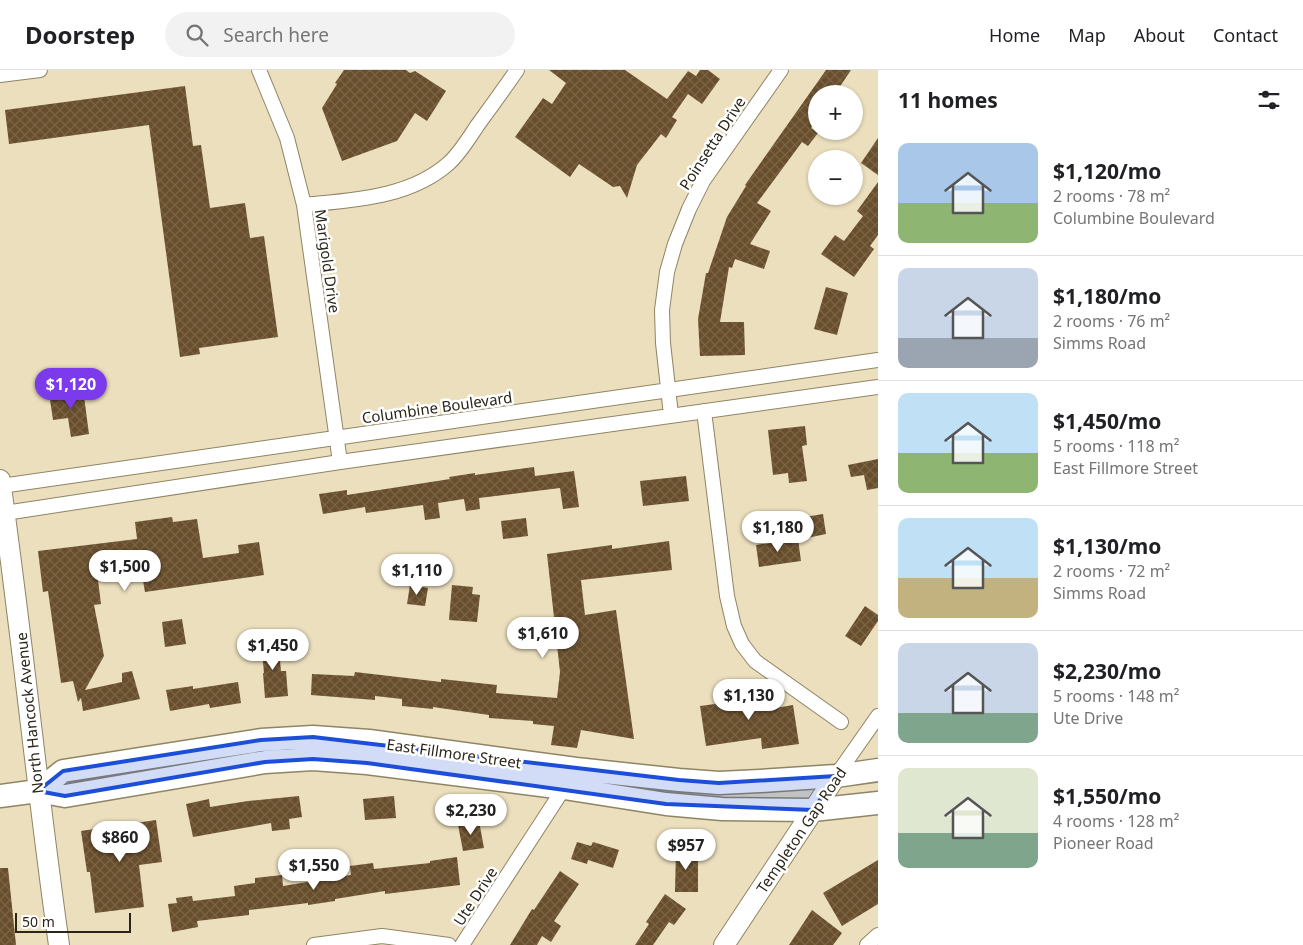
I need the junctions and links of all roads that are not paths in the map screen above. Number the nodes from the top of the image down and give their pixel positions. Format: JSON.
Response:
{"nodes":[{"id":1,"x":40,"y":70,"type":"edge"},
{"id":2,"x":259,"y":70,"type":"edge"},
{"id":3,"x":517,"y":70,"type":"edge"},
{"id":4,"x":781,"y":70,"type":"edge"},
{"id":5,"x":0,"y":75,"type":"edge"},
{"id":6,"x":304,"y":205,"type":"junction"},
{"id":7,"x":878,"y":360,"type":"edge"},
{"id":8,"x":878,"y":387,"type":"edge"},
{"id":9,"x":667,"y":389,"type":"junction"},
{"id":10,"x":704,"y":411,"type":"junction"},
{"id":11,"x":671,"y":415,"type":"junction"},
{"id":12,"x":335,"y":438,"type":"junction"},
{"id":13,"x":340,"y":462,"type":"junction"},
{"id":14,"x":0,"y":483,"type":"edge"},
{"id":15,"x":5,"y":513,"type":"junction"},
{"id":16,"x":878,"y":716,"type":"edge"},
{"id":17,"x":841,"y":722,"type":"dead end"},
{"id":18,"x":878,"y":770,"type":"edge"},
{"id":19,"x":836,"y":776,"type":"junction"},
{"id":20,"x":564,"y":788,"type":"junction"},
{"id":21,"x":38,"y":792,"type":"junction"},
{"id":22,"x":0,"y":796,"type":"edge"},
{"id":23,"x":878,"y":803,"type":"edge"},
{"id":24,"x":813,"y":810,"type":"junction"},
{"id":25,"x":878,"y":935,"type":"edge"},
{"id":26,"x":59,"y":945,"type":"edge"},
{"id":27,"x":314,"y":945,"type":"edge"},
{"id":28,"x":449,"y":945,"type":"edge"},
{"id":29,"x":462,"y":945,"type":"edge"},
{"id":30,"x":724,"y":945,"type":"edge"},
{"id":31,"x":867,"y":945,"type":"edge"}],
"edges":[{"from":1,"to":5,"type":"street"},
{"from":2,"to":6,"type":"street","name":"Marigold Drive"},
{"from":3,"to":6,"type":"street"},
{"from":4,"to":9,"type":"street","name":"Poinsetta Drive"},
{"from":6,"to":12,"type":"street","name":"Marigold Drive"},
{"from":7,"to":9,"type":"street","name":"Columbine Boulevard"},
{"from":8,"to":10,"type":"street"},
{"from":9,"to":11,"type":"street","name":"Poinsetta Drive"},
{"from":9,"to":12,"type":"street","name":"Columbine Boulevard"},
{"from":10,"to":11,"type":"street"},
{"from":10,"to":17,"type":"street"},
{"from":11,"to":13,"type":"street"},
{"from":12,"to":13,"type":"street","name":"Marigold Drive"},
{"from":12,"to":14,"type":"street","name":"Columbine Boulevard"},
{"from":13,"to":15,"type":"street"},
{"from":14,"to":15,"type":"street","name":"North Hancock Avenue"},
{"from":15,"to":21,"type":"street","name":"North Hancock Avenue"},
{"from":16,"to":19,"type":"street","name":"Templeton Gap Road"},
{"from":18,"to":19,"type":"main road","name":"East Fillmore Street"},
{"from":19,"to":21,"type":"main road","name":"East Fillmore Street"},
{"from":19,"to":24,"type":"street","name":"Templeton Gap Road"},
{"from":20,"to":21,"type":"main road","name":"East Fillmore Street"},
{"from":20,"to":24,"type":"main road","name":"East Fillmore Street"},
{"from":20,"to":29,"type":"street","name":"Ute Drive"},
{"from":21,"to":22,"type":"main road","name":"East Fillmore Street"},
{"from":21,"to":26,"type":"street","name":"North Hancock Avenue"},
{"from":23,"to":24,"type":"main road","name":"East Fillmore Street"},
{"from":24,"to":30,"type":"street","name":"Templeton Gap Road"},
{"from":25,"to":31,"type":"street"},
{"from":27,"to":28,"type":"street"}]}
